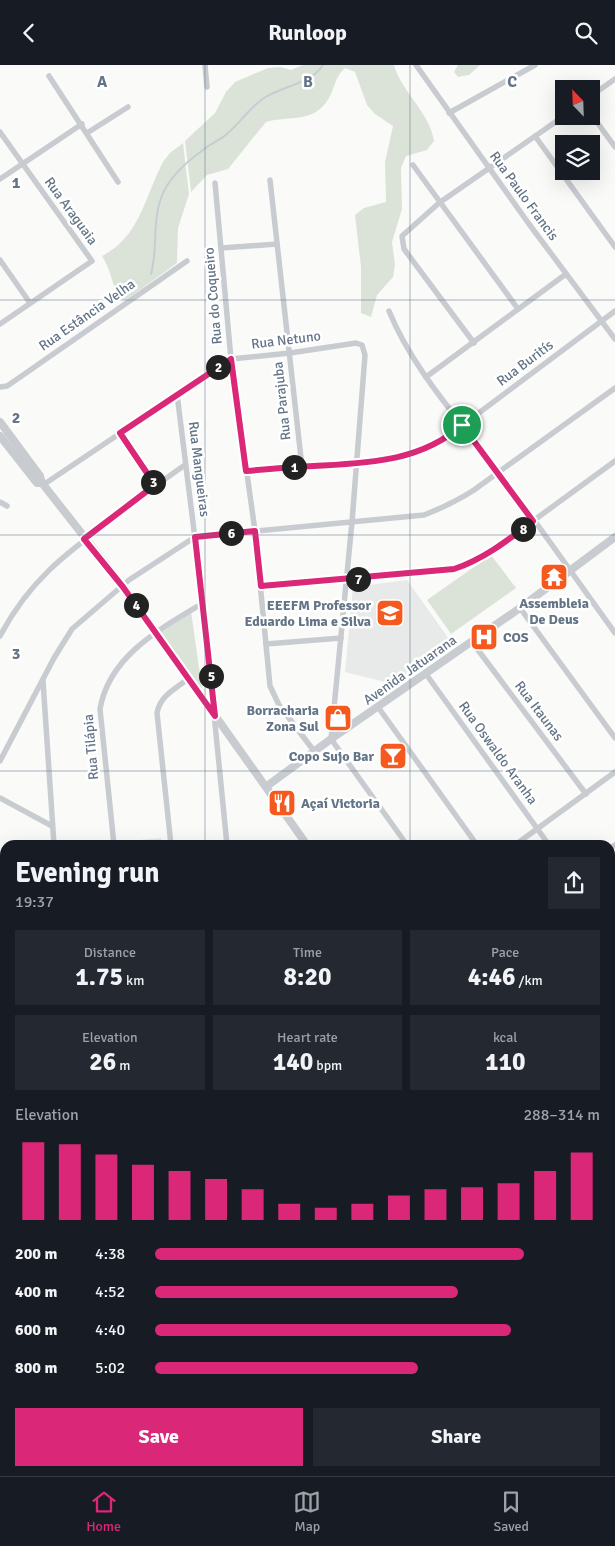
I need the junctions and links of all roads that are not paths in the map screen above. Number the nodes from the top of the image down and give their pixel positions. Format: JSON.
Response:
{"nodes":[{"id":1,"x":205,"y":65,"type":"edge"},
{"id":2,"x":416,"y":65,"type":"edge"},
{"id":3,"x":536,"y":65,"type":"edge"},
{"id":4,"x":49,"y":76,"type":"dead end"},
{"id":5,"x":615,"y":79,"type":"edge"},
{"id":6,"x":206,"y":87,"type":"dead end"},
{"id":7,"x":600,"y":90,"type":"edge"},
{"id":8,"x":128,"y":107,"type":"dead end"},
{"id":9,"x":449,"y":113,"type":"junction"},
{"id":10,"x":555,"y":122,"type":"edge"},
{"id":11,"x":82,"y":124,"type":"junction"},
{"id":12,"x":599,"y":125,"type":"edge"},
{"id":13,"x":0,"y":132,"type":"edge"},
{"id":14,"x":87,"y":133,"type":"junction"},
{"id":15,"x":535,"y":136,"type":"junction"},
{"id":16,"x":615,"y":147,"type":"edge"},
{"id":17,"x":22,"y":163,"type":"junction"},
{"id":18,"x":413,"y":165,"type":"dead end"},
{"id":19,"x":488,"y":167,"type":"junction"},
{"id":20,"x":0,"y":179,"type":"edge"},
{"id":21,"x":270,"y":180,"type":"dead end"},
{"id":22,"x":118,"y":183,"type":"dead end"},
{"id":23,"x":215,"y":183,"type":"dead end"},
{"id":24,"x":439,"y":203,"type":"junction"},
{"id":25,"x":277,"y":244,"type":"junction"},
{"id":26,"x":615,"y":247,"type":"edge"},
{"id":27,"x":221,"y":248,"type":"junction"},
{"id":28,"x":0,"y":260,"type":"edge"},
{"id":29,"x":187,"y":261,"type":"dead end"},
{"id":30,"x":566,"y":274,"type":"junction"},
{"id":31,"x":30,"y":303,"type":"junction"},
{"id":32,"x":518,"y":309,"type":"junction"},
{"id":33,"x":389,"y":311,"type":"dead end"},
{"id":34,"x":615,"y":311,"type":"edge"},
{"id":35,"x":601,"y":322,"type":"junction"},
{"id":36,"x":0,"y":324,"type":"edge"},
{"id":37,"x":615,"y":339,"type":"edge"},
{"id":38,"x":474,"y":343,"type":"junction"},
{"id":39,"x":290,"y":353,"type":"junction"},
{"id":40,"x":231,"y":359,"type":"junction"},
{"id":41,"x":426,"y":377,"type":"junction"},
{"id":42,"x":0,"y":387,"type":"edge"},
{"id":43,"x":615,"y":388,"type":"edge"},
{"id":44,"x":177,"y":394,"type":"junction"},
{"id":45,"x":0,"y":422,"type":"edge"},
{"id":46,"x":462,"y":425,"type":"junction"},
{"id":47,"x":120,"y":433,"type":"junction"},
{"id":48,"x":0,"y":436,"type":"edge"},
{"id":49,"x":615,"y":461,"type":"edge"},
{"id":50,"x":185,"y":465,"type":"junction"},
{"id":51,"x":357,"y":465,"type":"junction"},
{"id":52,"x":302,"y":467,"type":"junction"},
{"id":53,"x":246,"y":471,"type":"junction"},
{"id":54,"x":498,"y":471,"type":"junction"},
{"id":55,"x":42,"y":484,"type":"junction"},
{"id":56,"x":155,"y":485,"type":"junction"},
{"id":57,"x":0,"y":502,"type":"edge"},
{"id":58,"x":7,"y":506,"type":"dead end"},
{"id":59,"x":533,"y":521,"type":"junction"},
{"id":60,"x":352,"y":522,"type":"junction"},
{"id":61,"x":255,"y":531,"type":"junction"},
{"id":62,"x":195,"y":537,"type":"junction"},
{"id":63,"x":615,"y":537,"type":"edge"},
{"id":64,"x":84,"y":539,"type":"junction"},
{"id":65,"x":569,"y":570,"type":"junction"},
{"id":66,"x":346,"y":580,"type":"junction"},
{"id":67,"x":261,"y":586,"type":"junction"},
{"id":68,"x":123,"y":587,"type":"junction"},
{"id":69,"x":203,"y":603,"type":"junction"},
{"id":70,"x":520,"y":608,"type":"junction"},
{"id":71,"x":156,"y":633,"type":"junction"},
{"id":72,"x":615,"y":633,"type":"edge"},
{"id":73,"x":0,"y":636,"type":"edge"},
{"id":74,"x":341,"y":638,"type":"junction"},
{"id":75,"x":472,"y":642,"type":"junction"},
{"id":76,"x":266,"y":644,"type":"junction"},
{"id":77,"x":426,"y":674,"type":"junction"},
{"id":78,"x":43,"y":679,"type":"junction"},
{"id":79,"x":188,"y":679,"type":"junction"},
{"id":80,"x":378,"y":707,"type":"junction"},
{"id":81,"x":215,"y":716,"type":"junction"},
{"id":82,"x":615,"y":738,"type":"edge"},
{"id":83,"x":331,"y":739,"type":"junction"},
{"id":84,"x":314,"y":751,"type":"junction"},
{"id":85,"x":0,"y":761,"type":"edge"},
{"id":86,"x":615,"y":772,"type":"edge"},
{"id":87,"x":267,"y":786,"type":"junction"},
{"id":88,"x":586,"y":795,"type":"junction"},
{"id":89,"x":0,"y":797,"type":"edge"},
{"id":90,"x":52,"y":826,"type":"junction"},
{"id":91,"x":538,"y":830,"type":"junction"},
{"id":92,"x":53,"y":840,"type":"edge"},
{"id":93,"x":113,"y":840,"type":"edge"},
{"id":94,"x":170,"y":840,"type":"edge"},
{"id":95,"x":227,"y":840,"type":"edge"},
{"id":96,"x":303,"y":840,"type":"edge"},
{"id":97,"x":403,"y":840,"type":"edge"},
{"id":98,"x":473,"y":840,"type":"edge"},
{"id":99,"x":523,"y":840,"type":"edge"},
{"id":100,"x":545,"y":840,"type":"edge"}],
"edges":[{"from":1,"to":6,"type":"street"},
{"from":2,"to":9,"type":"street","name":"Rua Paulo Francis"},
{"from":3,"to":9,"type":"street"},
{"from":4,"to":11,"type":"street"},
{"from":5,"to":7,"type":"street"},
{"from":8,"to":14,"type":"street"},
{"from":9,"to":19,"type":"street","name":"Rua Paulo Francis"},
{"from":10,"to":15,"type":"street"},
{"from":11,"to":14,"type":"street"},
{"from":11,"to":17,"type":"street"},
{"from":12,"to":16,"type":"street"},
{"from":13,"to":17,"type":"street","name":"Rua Araguaia"},
{"from":14,"to":22,"type":"street"},
{"from":15,"to":19,"type":"street"},
{"from":15,"to":26,"type":"street"},
{"from":17,"to":20,"type":"street"},
{"from":17,"to":31,"type":"street","name":"Rua Araguaia"},
{"from":18,"to":24,"type":"street"},
{"from":19,"to":24,"type":"street"},
{"from":19,"to":30,"type":"street","name":"Rua Paulo Francis"},
{"from":21,"to":25,"type":"street","name":"Rua Parajuba"},
{"from":23,"to":27,"type":"street","name":"Rua do Coqueiro"},
{"from":24,"to":32,"type":"street"},
{"from":24,"to":38,"type":"street"},
{"from":25,"to":27,"type":"street"},
{"from":25,"to":39,"type":"street","name":"Rua Parajuba"},
{"from":27,"to":40,"type":"street","name":"Rua do Coqueiro"},
{"from":28,"to":31,"type":"street"},
{"from":29,"to":42,"type":"street","name":"Rua Estância Velha"},
{"from":30,"to":32,"type":"street"},
{"from":30,"to":35,"type":"street","name":"Rua Paulo Francis"},
{"from":31,"to":36,"type":"street","name":"Rua Araguaia"},
{"from":32,"to":38,"type":"street"},
{"from":33,"to":41,"type":"street"},
{"from":34,"to":35,"type":"street","name":"Rua Buritís"},
{"from":35,"to":37,"type":"street","name":"Rua Paulo Francis"},
{"from":35,"to":46,"type":"street","name":"Rua Buritís"},
{"from":38,"to":41,"type":"street"},
{"from":39,"to":40,"type":"street","name":"Rua Netuno"},
{"from":39,"to":51,"type":"street","name":"Rua Netuno"},
{"from":39,"to":52,"type":"street","name":"Rua Parajuba"},
{"from":40,"to":44,"type":"street","name":"Rua Netuno"},
{"from":40,"to":53,"type":"street","name":"Rua do Coqueiro"},
{"from":41,"to":46,"type":"street"},
{"from":43,"to":54,"type":"street"},
{"from":44,"to":47,"type":"street","name":"Rua Netuno"},
{"from":44,"to":50,"type":"street","name":"Rua Mangueiras"},
{"from":45,"to":55,"type":"street"},
{"from":46,"to":51,"type":"street","name":"Rua Buritís"},
{"from":46,"to":54,"type":"street"},
{"from":47,"to":55,"type":"street","name":"Rua Netuno"},
{"from":47,"to":56,"type":"street"},
{"from":48,"to":55,"type":"street"},
{"from":49,"to":59,"type":"street"},
{"from":50,"to":56,"type":"street"},
{"from":50,"to":62,"type":"street","name":"Rua Mangueiras"},
{"from":51,"to":52,"type":"street","name":"Rua Buritís"},
{"from":51,"to":60,"type":"street"},
{"from":52,"to":53,"type":"street","name":"Rua Buritís"},
{"from":53,"to":61,"type":"street","name":"Rua do Coqueiro"},
{"from":54,"to":59,"type":"street"},
{"from":54,"to":60,"type":"street"},
{"from":55,"to":64,"type":"street"},
{"from":56,"to":64,"type":"street"},
{"from":57,"to":58,"type":"street"},
{"from":59,"to":65,"type":"street"},
{"from":59,"to":66,"type":"street"},
{"from":60,"to":61,"type":"street"},
{"from":60,"to":66,"type":"street"},
{"from":61,"to":62,"type":"street"},
{"from":61,"to":67,"type":"street","name":"Rua do Coqueiro"},
{"from":62,"to":68,"type":"street"},
{"from":62,"to":69,"type":"street","name":"Rua Mangueiras"},
{"from":63,"to":65,"type":"street","name":"Avenida Jatuarana"},
{"from":64,"to":68,"type":"street"},
{"from":64,"to":73,"type":"street"},
{"from":65,"to":70,"type":"street","name":"Avenida Jatuarana"},
{"from":65,"to":72,"type":"street"},
{"from":66,"to":67,"type":"street"},
{"from":66,"to":74,"type":"street"},
{"from":67,"to":76,"type":"street","name":"Rua do Coqueiro"},
{"from":68,"to":71,"type":"street"},
{"from":68,"to":78,"type":"street"},
{"from":69,"to":71,"type":"street","name":"Rua Tilápia"},
{"from":69,"to":81,"type":"street","name":"Rua Mangueiras"},
{"from":70,"to":75,"type":"street","name":"Avenida Jatuarana"},
{"from":70,"to":82,"type":"street"},
{"from":71,"to":79,"type":"street"},
{"from":71,"to":93,"type":"street","name":"Rua Tilápia"},
{"from":74,"to":76,"type":"street"},
{"from":74,"to":83,"type":"street"},
{"from":75,"to":77,"type":"street","name":"Avenida Jatuarana"},
{"from":75,"to":88,"type":"street","name":"Rua Itaunas"},
{"from":76,"to":84,"type":"street","name":"Rua do Coqueiro"},
{"from":77,"to":80,"type":"street","name":"Avenida Jatuarana"},
{"from":77,"to":91,"type":"street","name":"Rua Oswaldo Aranha"},
{"from":78,"to":85,"type":"street"},
{"from":78,"to":90,"type":"street"},
{"from":79,"to":81,"type":"street"},
{"from":79,"to":94,"type":"street"},
{"from":80,"to":83,"type":"street","name":"Avenida Jatuarana"},
{"from":80,"to":98,"type":"street"},
{"from":81,"to":87,"type":"street"},
{"from":81,"to":95,"type":"street","name":"Rua Mangueiras"},
{"from":83,"to":84,"type":"street","name":"Avenida Jatuarana"},
{"from":83,"to":97,"type":"street"},
{"from":84,"to":87,"type":"street","name":"Avenida Jatuarana"},
{"from":86,"to":88,"type":"street"},
{"from":87,"to":96,"type":"street"},
{"from":88,"to":91,"type":"street"},
{"from":89,"to":90,"type":"street"},
{"from":90,"to":92,"type":"street"},
{"from":91,"to":99,"type":"street"},
{"from":91,"to":100,"type":"street","name":"Rua Oswaldo Aranha"}]}
